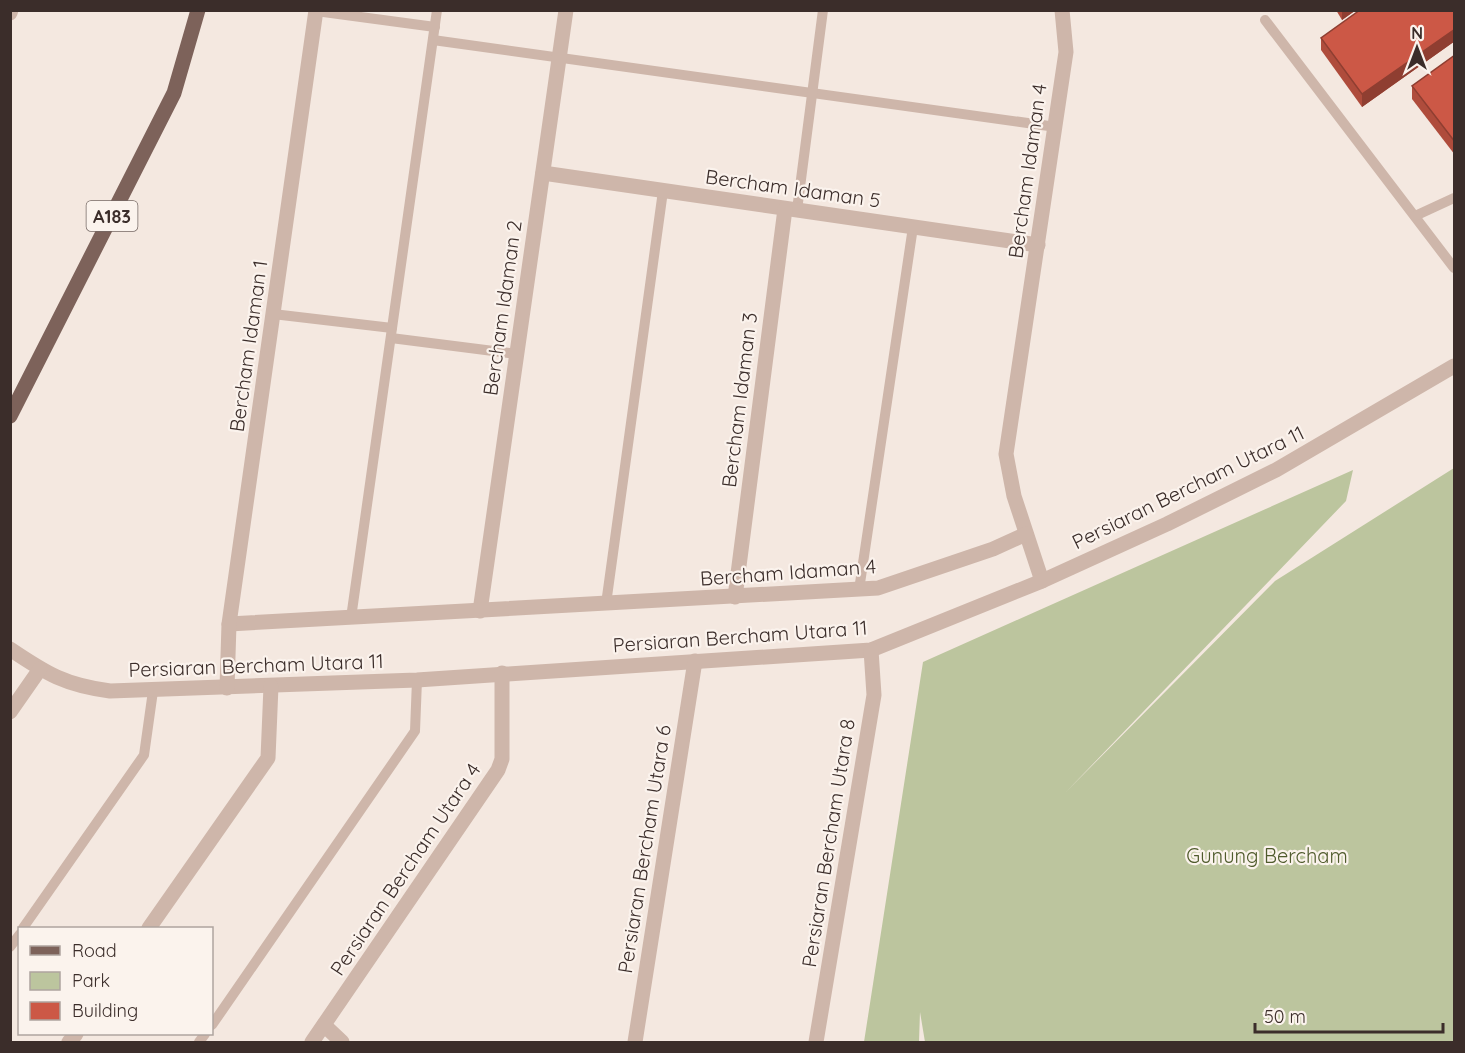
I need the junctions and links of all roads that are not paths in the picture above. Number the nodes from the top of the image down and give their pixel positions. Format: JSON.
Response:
{"nodes":[{"id":1,"x":198,"y":10,"type":"edge"},
{"id":2,"x":437,"y":10,"type":"edge"},
{"id":3,"x":566,"y":10,"type":"edge"},
{"id":4,"x":823,"y":10,"type":"edge"},
{"id":5,"x":1062,"y":10,"type":"edge"},
{"id":6,"x":316,"y":11,"type":"edge"},
{"id":7,"x":1265,"y":20,"type":"dead end"},
{"id":8,"x":435,"y":27,"type":"junction"},
{"id":9,"x":433,"y":40,"type":"junction"},
{"id":10,"x":559,"y":57,"type":"junction"},
{"id":11,"x":812,"y":93,"type":"junction"},
{"id":12,"x":1056,"y":127,"type":"junction"},
{"id":13,"x":543,"y":173,"type":"junction"},
{"id":14,"x":663,"y":191,"type":"junction"},
{"id":15,"x":1455,"y":198,"type":"edge"},
{"id":16,"x":791,"y":209,"type":"junction"},
{"id":17,"x":1415,"y":216,"type":"junction"},
{"id":18,"x":913,"y":227,"type":"junction"},
{"id":19,"x":1038,"y":245,"type":"junction"},
{"id":20,"x":1455,"y":268,"type":"edge"},
{"id":21,"x":273,"y":314,"type":"junction"},
{"id":22,"x":391,"y":333,"type":"junction"},
{"id":23,"x":517,"y":354,"type":"junction"},
{"id":24,"x":1455,"y":366,"type":"edge"},
{"id":25,"x":10,"y":416,"type":"edge"},
{"id":26,"x":1026,"y":534,"type":"junction"},
{"id":27,"x":1042,"y":581,"type":"junction"},
{"id":28,"x":859,"y":590,"type":"junction"},
{"id":29,"x":735,"y":597,"type":"junction"},
{"id":30,"x":606,"y":604,"type":"junction"},
{"id":31,"x":480,"y":611,"type":"junction"},
{"id":32,"x":351,"y":618,"type":"junction"},
{"id":33,"x":229,"y":624,"type":"junction"},
{"id":34,"x":10,"y":649,"type":"edge"},
{"id":35,"x":871,"y":650,"type":"junction"},
{"id":36,"x":695,"y":662,"type":"junction"},
{"id":37,"x":40,"y":669,"type":"junction"},
{"id":38,"x":502,"y":673,"type":"junction"},
{"id":39,"x":417,"y":680,"type":"junction"},
{"id":40,"x":271,"y":686,"type":"junction"},
{"id":41,"x":227,"y":688,"type":"junction"},
{"id":42,"x":153,"y":691,"type":"junction"},
{"id":43,"x":10,"y":712,"type":"edge"},
{"id":44,"x":24,"y":927,"type":"edge"},
{"id":45,"x":150,"y":927,"type":"edge"},
{"id":46,"x":213,"y":1024,"type":"edge"},
{"id":47,"x":324,"y":1025,"type":"junction"},
{"id":48,"x":312,"y":1042,"type":"edge"},
{"id":49,"x":342,"y":1042,"type":"edge"},
{"id":50,"x":635,"y":1042,"type":"edge"},
{"id":51,"x":816,"y":1042,"type":"edge"}],
"edges":[{"from":1,"to":25,"type":"main road","number":"A183"},
{"from":2,"to":8,"type":"lane"},
{"from":3,"to":10,"type":"street","name":"Bercham Idaman 2"},
{"from":4,"to":11,"type":"lane"},
{"from":5,"to":12,"type":"street","name":"Bercham Idaman 4"},
{"from":6,"to":8,"type":"lane"},
{"from":6,"to":21,"type":"street","name":"Bercham Idaman 1"},
{"from":7,"to":17,"type":"lane"},
{"from":8,"to":9,"type":"lane"},
{"from":9,"to":10,"type":"lane"},
{"from":9,"to":22,"type":"lane"},
{"from":10,"to":11,"type":"lane"},
{"from":10,"to":13,"type":"street","name":"Bercham Idaman 2"},
{"from":11,"to":12,"type":"lane"},
{"from":11,"to":16,"type":"lane"},
{"from":12,"to":19,"type":"street","name":"Bercham Idaman 4"},
{"from":13,"to":14,"type":"street","name":"Bercham Idaman 5"},
{"from":13,"to":23,"type":"street","name":"Bercham Idaman 2"},
{"from":14,"to":16,"type":"street","name":"Bercham Idaman 5"},
{"from":14,"to":30,"type":"lane"},
{"from":15,"to":17,"type":"lane"},
{"from":16,"to":18,"type":"street","name":"Bercham Idaman 5"},
{"from":16,"to":29,"type":"street","name":"Bercham Idaman 3"},
{"from":17,"to":20,"type":"lane"},
{"from":18,"to":19,"type":"street","name":"Bercham Idaman 5"},
{"from":18,"to":28,"type":"lane"},
{"from":19,"to":26,"type":"street","name":"Bercham Idaman 4"},
{"from":21,"to":22,"type":"lane"},
{"from":21,"to":33,"type":"street","name":"Bercham Idaman 1"},
{"from":22,"to":23,"type":"lane"},
{"from":22,"to":32,"type":"lane"},
{"from":23,"to":31,"type":"street","name":"Bercham Idaman 2"},
{"from":24,"to":27,"type":"street","name":"Persiaran Bercham Utara 11"},
{"from":26,"to":27,"type":"street"},
{"from":26,"to":28,"type":"street","name":"Bercham Idaman 4"},
{"from":27,"to":35,"type":"street","name":"Persiaran Bercham Utara 11"},
{"from":28,"to":29,"type":"street","name":"Bercham Idaman 4"},
{"from":29,"to":30,"type":"street","name":"Bercham Idaman 4"},
{"from":30,"to":31,"type":"street","name":"Bercham Idaman 4"},
{"from":31,"to":32,"type":"street","name":"Bercham Idaman 4"},
{"from":32,"to":33,"type":"street","name":"Bercham Idaman 4"},
{"from":33,"to":41,"type":"street","name":"Bercham Idaman 1"},
{"from":34,"to":37,"type":"street","name":"Persiaran Bercham Utara 11"},
{"from":35,"to":36,"type":"street","name":"Persiaran Bercham Utara 11"},
{"from":35,"to":51,"type":"street","name":"Persiaran Bercham Utara 8"},
{"from":36,"to":38,"type":"street","name":"Persiaran Bercham Utara 11"},
{"from":36,"to":50,"type":"street","name":"Persiaran Bercham Utara 6"},
{"from":37,"to":42,"type":"street","name":"Persiaran Bercham Utara 11"},
{"from":37,"to":43,"type":"street"},
{"from":38,"to":39,"type":"street","name":"Persiaran Bercham Utara 11"},
{"from":38,"to":47,"type":"street","name":"Persiaran Bercham Utara 4"},
{"from":39,"to":40,"type":"street","name":"Persiaran Bercham Utara 11"},
{"from":39,"to":46,"type":"lane"},
{"from":40,"to":41,"type":"street","name":"Persiaran Bercham Utara 11"},
{"from":40,"to":45,"type":"street"},
{"from":41,"to":42,"type":"street","name":"Persiaran Bercham Utara 11"},
{"from":42,"to":44,"type":"lane"},
{"from":47,"to":48,"type":"street","name":"Persiaran Bercham Utara 4"},
{"from":47,"to":49,"type":"street"}]}
